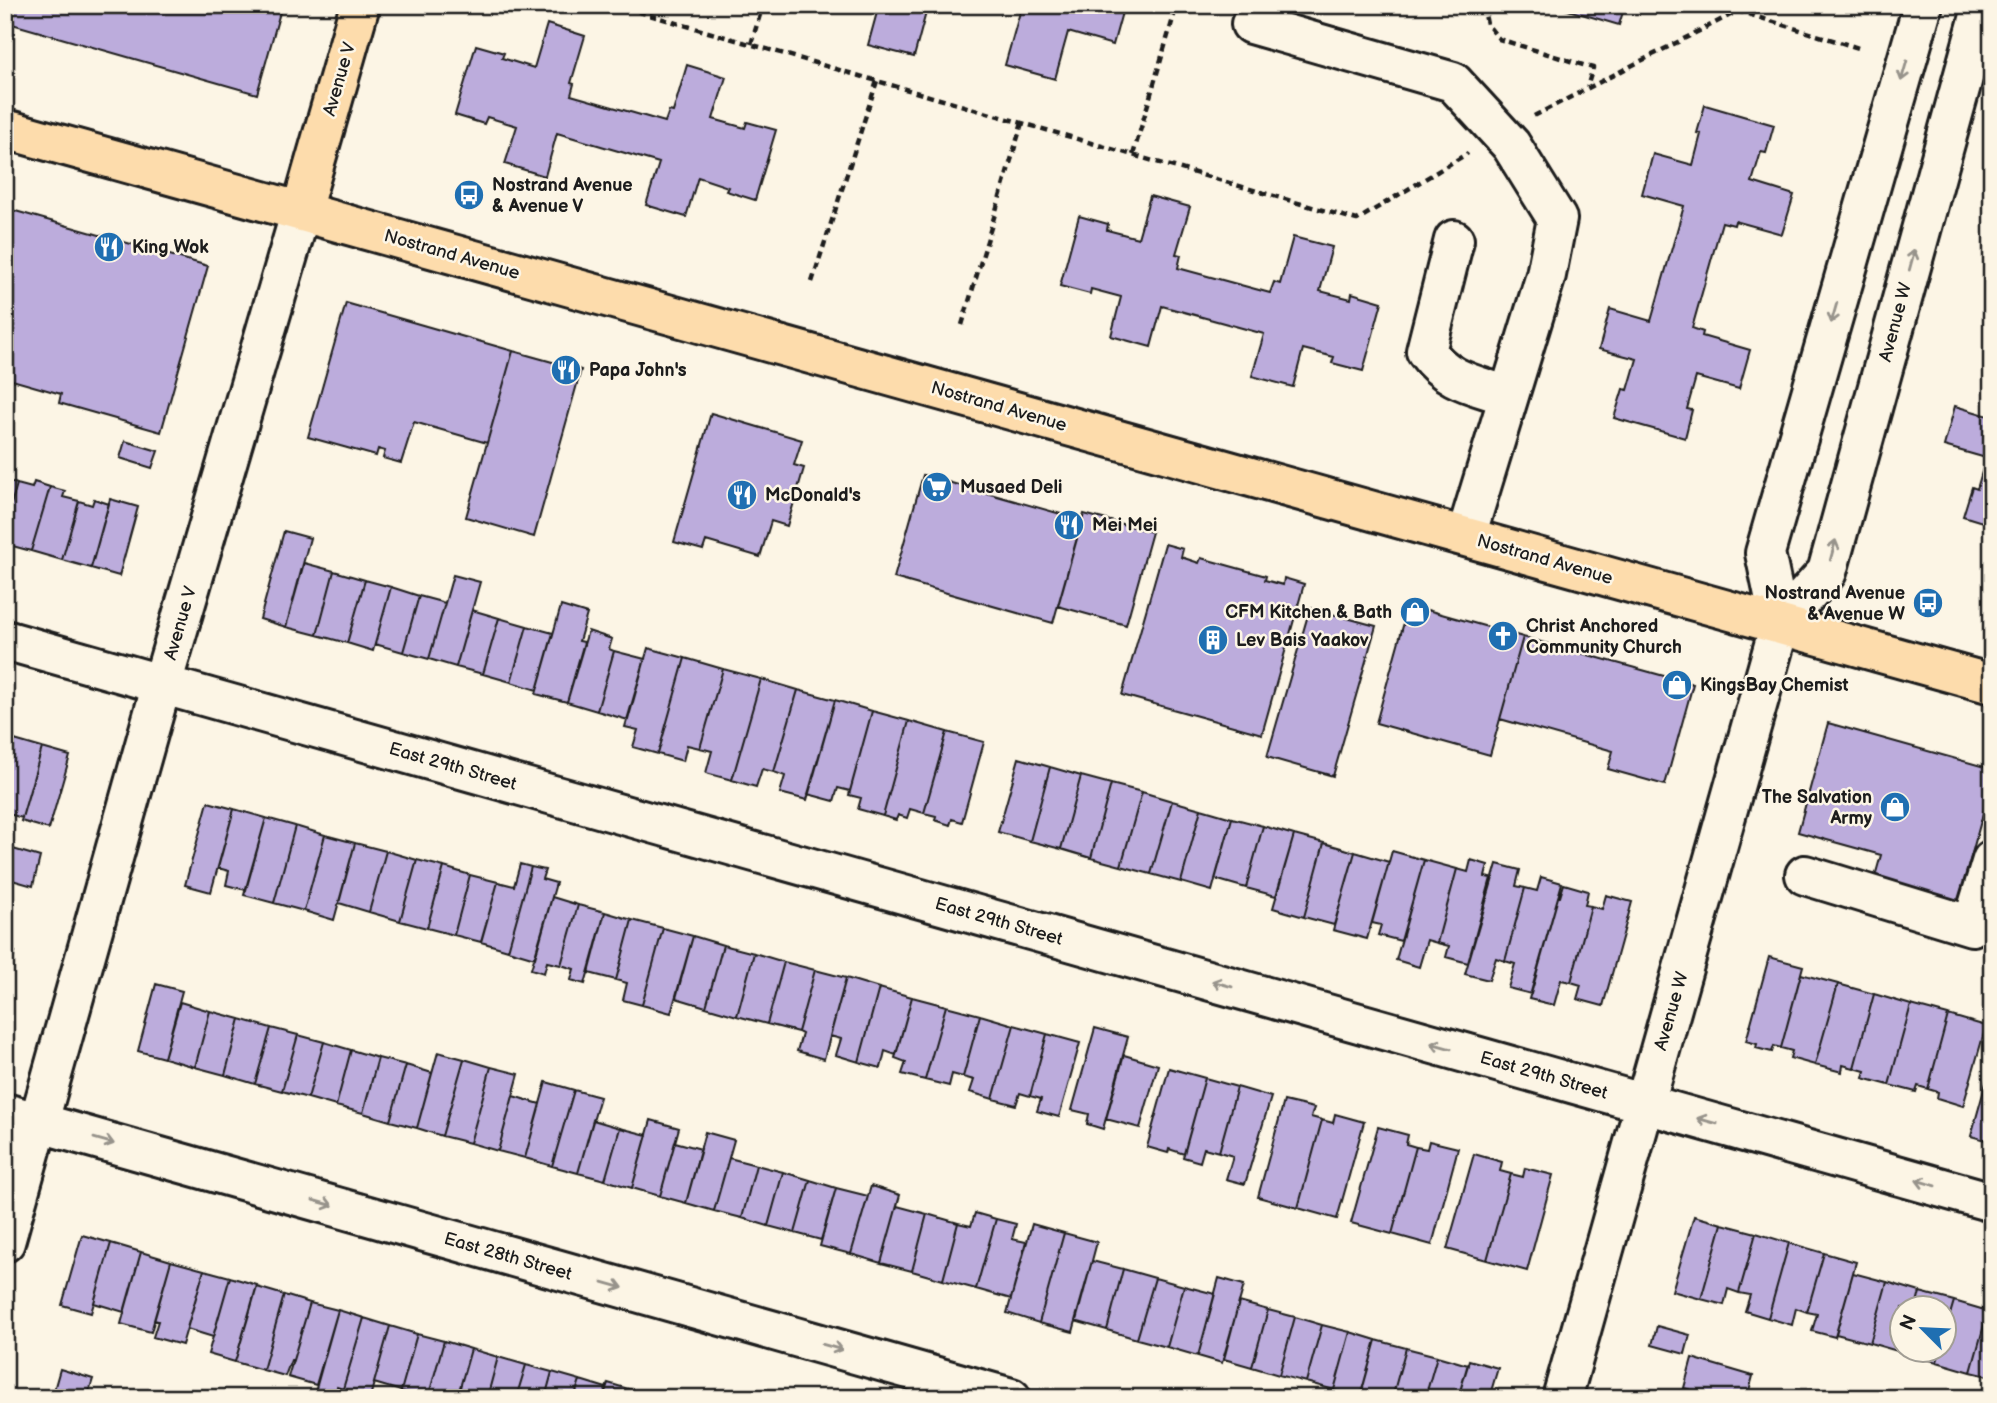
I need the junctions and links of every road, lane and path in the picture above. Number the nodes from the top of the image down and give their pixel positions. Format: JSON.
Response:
{"nodes":[{"id":1,"x":360,"y":5,"type":"edge"},
{"id":2,"x":615,"y":5,"type":"edge"},
{"id":3,"x":763,"y":5,"type":"edge"},
{"id":4,"x":1177,"y":5,"type":"edge"},
{"id":5,"x":1483,"y":5,"type":"edge"},
{"id":6,"x":1923,"y":5,"type":"edge"},
{"id":7,"x":1983,"y":5,"type":"edge"},
{"id":8,"x":1738,"y":8,"type":"edge"},
{"id":9,"x":1251,"y":24,"type":"dead end"},
{"id":10,"x":751,"y":44,"type":"junction"},
{"id":11,"x":1862,"y":49,"type":"dead end"},
{"id":12,"x":877,"y":81,"type":"junction"},
{"id":13,"x":1587,"y":88,"type":"junction"},
{"id":14,"x":1022,"y":123,"type":"junction"},
{"id":15,"x":5,"y":129,"type":"edge"},
{"id":16,"x":1502,"y":132,"type":"junction"},
{"id":17,"x":1133,"y":155,"type":"junction"},
{"id":18,"x":301,"y":211,"type":"junction"},
{"id":19,"x":1454,"y":240,"type":"dead end"},
{"id":20,"x":812,"y":282,"type":"dead end"},
{"id":21,"x":962,"y":325,"type":"dead end"},
{"id":22,"x":1508,"y":396,"type":"junction"},
{"id":23,"x":1466,"y":536,"type":"junction"},
{"id":24,"x":1780,"y":624,"type":"junction"},
{"id":25,"x":5,"y":640,"type":"edge"},
{"id":26,"x":162,"y":684,"type":"junction"},
{"id":27,"x":1992,"y":684,"type":"edge"},
{"id":28,"x":1992,"y":860,"type":"edge"},
{"id":29,"x":1805,"y":875,"type":"dead end"},
{"id":30,"x":1645,"y":1104,"type":"junction"},
{"id":31,"x":22,"y":1118,"type":"edge"},
{"id":32,"x":1992,"y":1202,"type":"edge"},
{"id":33,"x":5,"y":1242,"type":"edge"},
{"id":34,"x":1011,"y":1398,"type":"edge"},
{"id":35,"x":1562,"y":1398,"type":"edge"}],
"edges":[{"from":1,"to":18,"type":"main road","name":"Avenue V"},
{"from":2,"to":10,"type":"path"},
{"from":3,"to":10,"type":"path"},
{"from":4,"to":17,"type":"path"},
{"from":5,"to":13,"type":"path"},
{"from":6,"to":24,"type":"street","name":"Avenue W","one_way":true},
{"from":24,"to":7,"type":"street","name":"Avenue W","one_way":true},
{"from":8,"to":11,"type":"path"},
{"from":8,"to":13,"type":"path"},
{"from":9,"to":16,"type":"street"},
{"from":10,"to":12,"type":"path"},
{"from":12,"to":14,"type":"path"},
{"from":12,"to":20,"type":"path"},
{"from":13,"to":16,"type":"path"},
{"from":14,"to":17,"type":"path"},
{"from":14,"to":21,"type":"path"},
{"from":15,"to":18,"type":"main road","name":"Nostrand Avenue"},
{"from":16,"to":17,"type":"path"},
{"from":16,"to":22,"type":"street"},
{"from":18,"to":23,"type":"main road","name":"Nostrand Avenue"},
{"from":18,"to":26,"type":"street","name":"Avenue V"},
{"from":19,"to":22,"type":"street"},
{"from":22,"to":23,"type":"street"},
{"from":23,"to":24,"type":"main road","name":"Nostrand Avenue"},
{"from":24,"to":27,"type":"main road","name":"Nostrand Avenue"},
{"from":24,"to":30,"type":"street","name":"Avenue W"},
{"from":25,"to":26,"type":"street","name":"East 29th Street"},
{"from":30,"to":26,"type":"street","name":"East 29th Street","one_way":true},
{"from":26,"to":31,"type":"street","name":"Avenue V"},
{"from":28,"to":29,"type":"street"},
{"from":32,"to":30,"type":"street","name":"East 29th Street","one_way":true},
{"from":30,"to":35,"type":"street","name":"Avenue W"},
{"from":31,"to":33,"type":"street","name":"Avenue V"},
{"from":31,"to":34,"type":"street","name":"East 28th Street","one_way":true}]}
